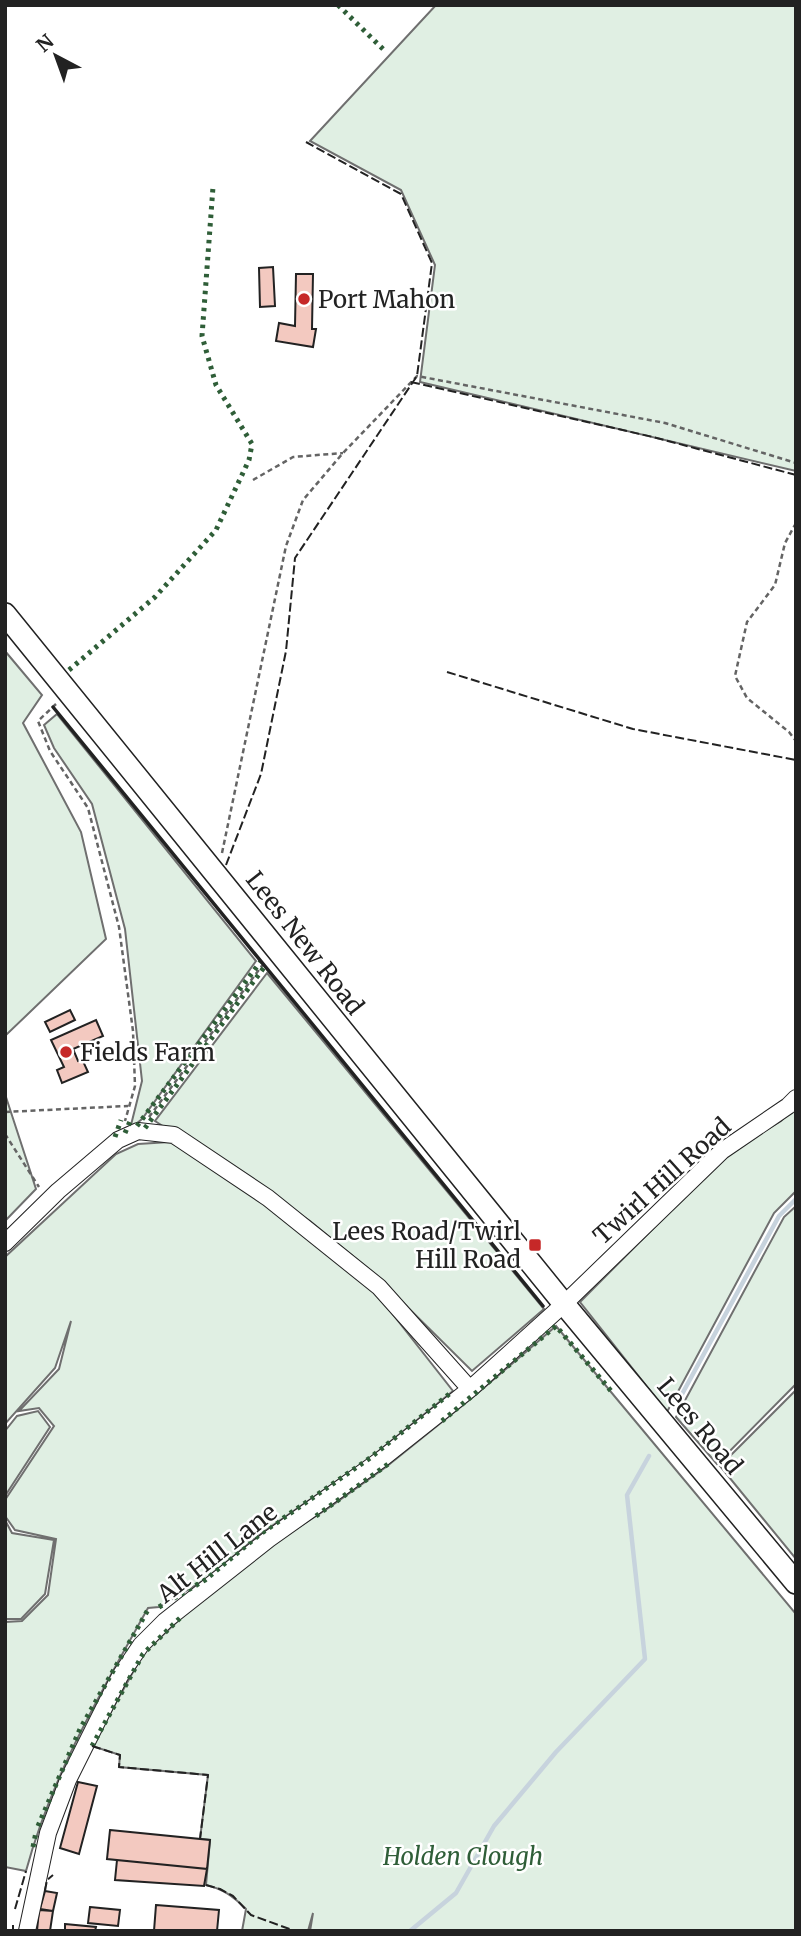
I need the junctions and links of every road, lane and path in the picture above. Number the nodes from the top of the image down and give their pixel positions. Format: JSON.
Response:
{"nodes":[{"id":1,"x":343,"y":453,"type":"junction"},
{"id":2,"x":796,"y":463,"type":"edge"},
{"id":3,"x":253,"y":480,"type":"dead end"},
{"id":4,"x":796,"y":523,"type":"edge"},
{"id":5,"x":5,"y":614,"type":"edge"},
{"id":6,"x":69,"y":692,"type":"junction"},
{"id":7,"x":796,"y":741,"type":"edge"},
{"id":8,"x":218,"y":874,"type":"junction"},
{"id":9,"x":274,"y":948,"type":"junction"},
{"id":10,"x":796,"y":1098,"type":"edge"},
{"id":11,"x":129,"y":1106,"type":"junction"},
{"id":12,"x":5,"y":1112,"type":"edge"},
{"id":13,"x":138,"y":1131,"type":"junction"},
{"id":14,"x":5,"y":1133,"type":"edge"},
{"id":15,"x":118,"y":1140,"type":"junction"},
{"id":16,"x":49,"y":1199,"type":"junction"},
{"id":17,"x":5,"y":1243,"type":"edge"},
{"id":18,"x":564,"y":1304,"type":"junction"},
{"id":19,"x":470,"y":1389,"type":"junction"},
{"id":20,"x":796,"y":1583,"type":"edge"},
{"id":21,"x":27,"y":1931,"type":"edge"}],
"edges":[{"from":1,"to":2,"type":"path"},
{"from":1,"to":3,"type":"path"},
{"from":1,"to":8,"type":"path"},
{"from":4,"to":7,"type":"path"},
{"from":5,"to":6,"type":"main road","name":"Lees New Road"},
{"from":6,"to":8,"type":"main road","name":"Lees New Road"},
{"from":6,"to":11,"type":"path"},
{"from":8,"to":9,"type":"main road","name":"Lees New Road"},
{"from":9,"to":13,"type":"path"},
{"from":9,"to":18,"type":"main road","name":"Lees New Road"},
{"from":10,"to":18,"type":"street","name":"Twirl Hill Road"},
{"from":11,"to":12,"type":"path"},
{"from":11,"to":15,"type":"path"},
{"from":13,"to":15,"type":"street"},
{"from":13,"to":19,"type":"street"},
{"from":14,"to":16,"type":"path"},
{"from":15,"to":16,"type":"street"},
{"from":16,"to":17,"type":"street"},
{"from":18,"to":19,"type":"street","name":"Alt Hill Lane"},
{"from":18,"to":20,"type":"main road","name":"Lees Road"},
{"from":19,"to":21,"type":"street","name":"Alt Hill Lane"}]}
